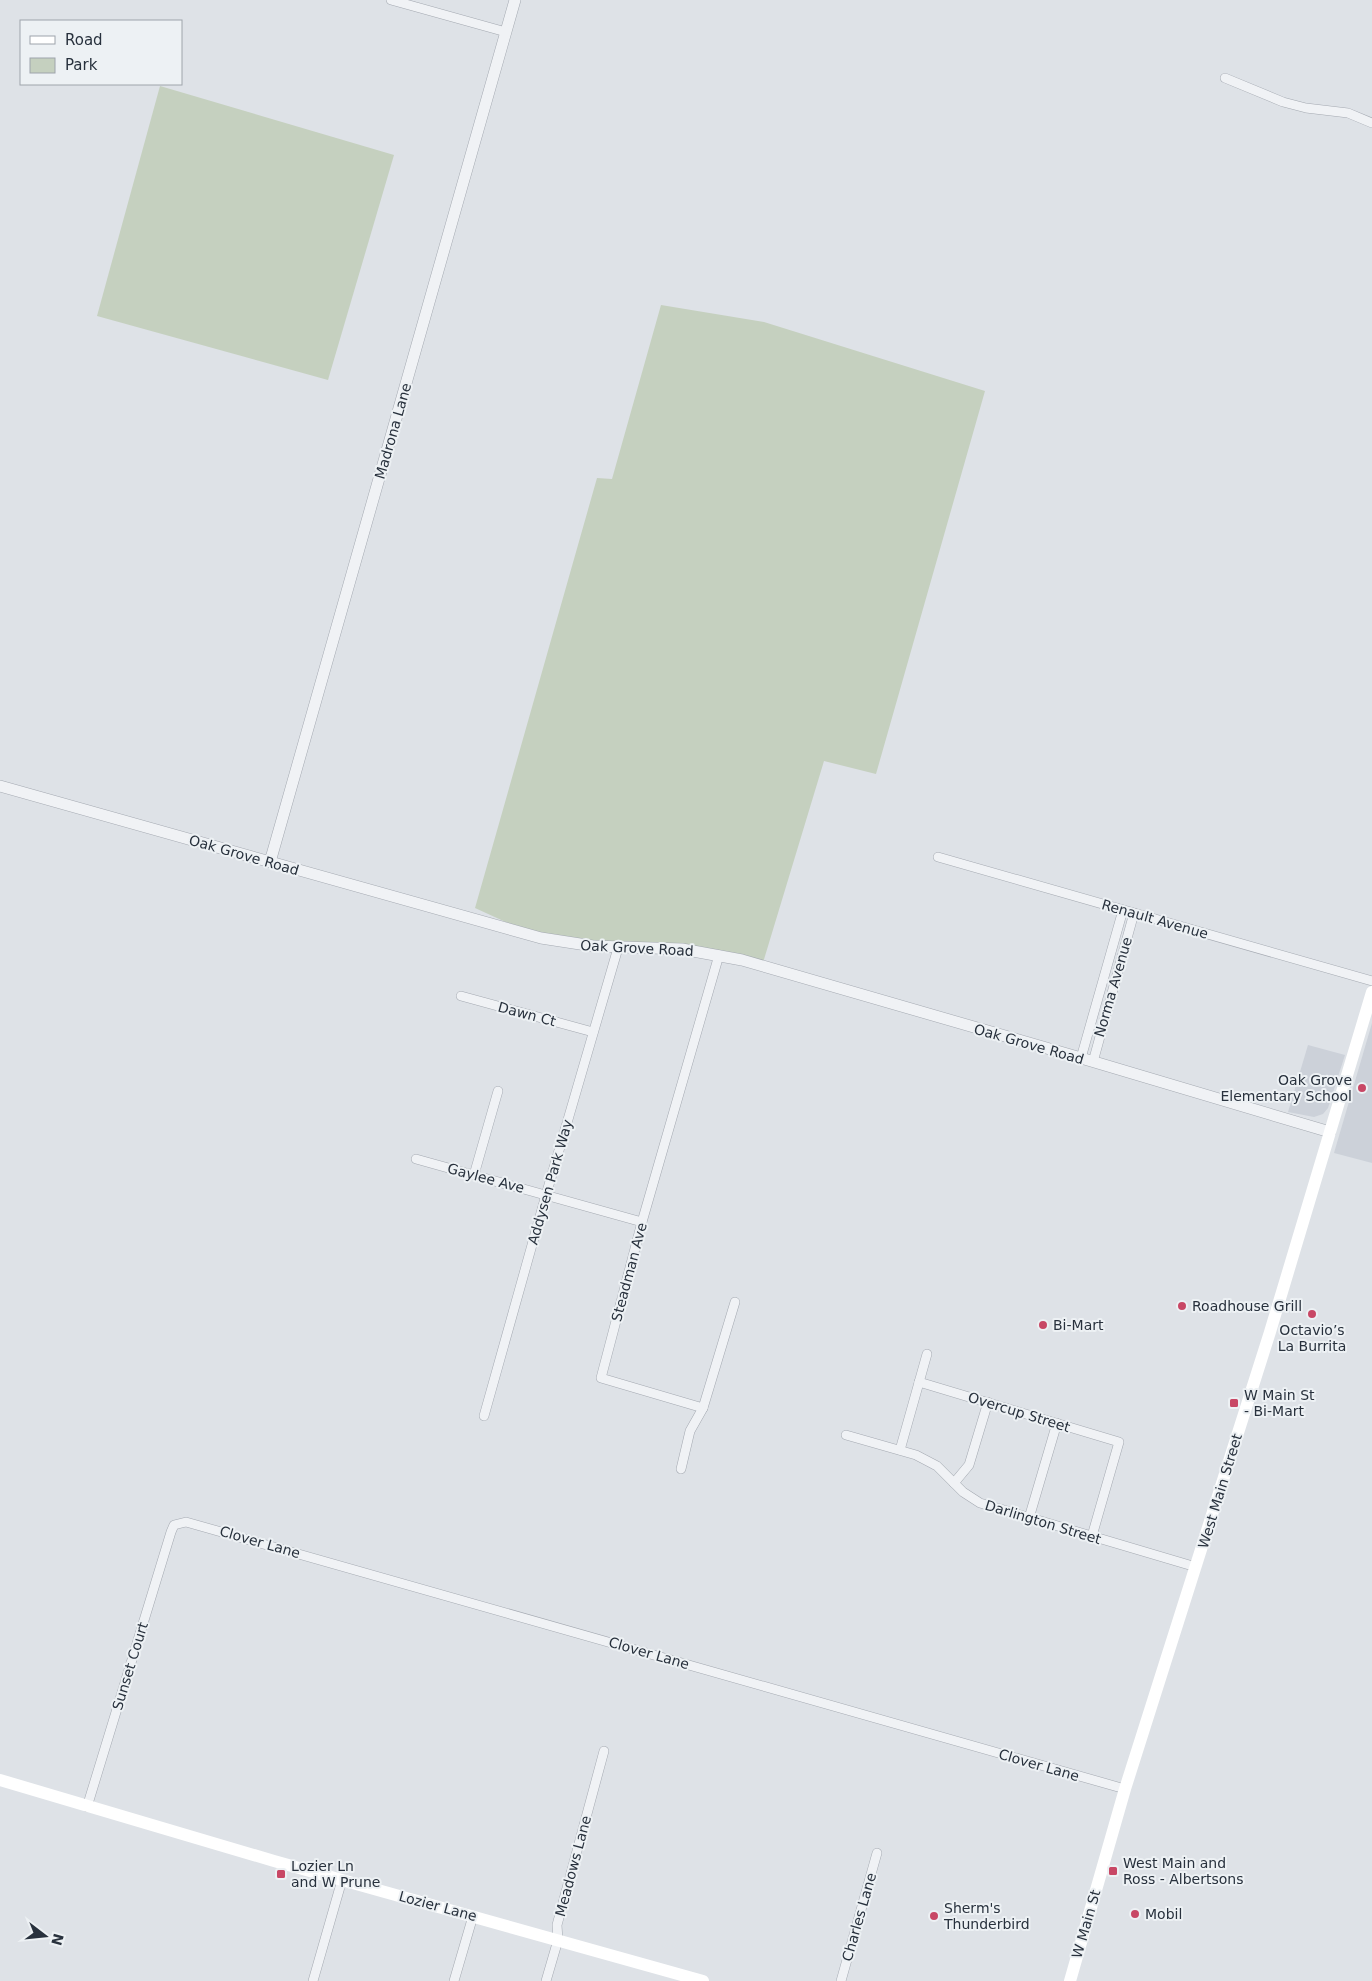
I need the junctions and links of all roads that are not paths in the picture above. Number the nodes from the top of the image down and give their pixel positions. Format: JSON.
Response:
{"nodes":[{"id":1,"x":391,"y":0,"type":"edge"},
{"id":2,"x":515,"y":0,"type":"edge"},
{"id":3,"x":506,"y":32,"type":"junction"},
{"id":4,"x":1225,"y":78,"type":"dead end"},
{"id":5,"x":1372,"y":123,"type":"edge"},
{"id":6,"x":0,"y":786,"type":"edge"},
{"id":7,"x":938,"y":857,"type":"dead end"},
{"id":8,"x":270,"y":862,"type":"junction"},
{"id":9,"x":1123,"y":910,"type":"junction"},
{"id":10,"x":1134,"y":913,"type":"junction"},
{"id":11,"x":618,"y":948,"type":"junction"},
{"id":12,"x":719,"y":955,"type":"junction"},
{"id":13,"x":1372,"y":981,"type":"edge"},
{"id":14,"x":1372,"y":992,"type":"edge"},
{"id":15,"x":461,"y":996,"type":"dead end"},
{"id":16,"x":593,"y":1032,"type":"junction"},
{"id":17,"x":1087,"y":1060,"type":"junction"},
{"id":18,"x":498,"y":1091,"type":"dead end"},
{"id":19,"x":1330,"y":1132,"type":"junction"},
{"id":20,"x":416,"y":1159,"type":"dead end"},
{"id":21,"x":474,"y":1175,"type":"junction"},
{"id":22,"x":546,"y":1195,"type":"junction"},
{"id":23,"x":642,"y":1222,"type":"junction"},
{"id":24,"x":735,"y":1302,"type":"dead end"},
{"id":25,"x":927,"y":1354,"type":"dead end"},
{"id":26,"x":919,"y":1382,"type":"junction"},
{"id":27,"x":988,"y":1402,"type":"junction"},
{"id":28,"x":703,"y":1408,"type":"junction"},
{"id":29,"x":484,"y":1416,"type":"dead end"},
{"id":30,"x":1057,"y":1424,"type":"junction"},
{"id":31,"x":846,"y":1435,"type":"dead end"},
{"id":32,"x":900,"y":1450,"type":"junction"},
{"id":33,"x":681,"y":1469,"type":"dead end"},
{"id":34,"x":954,"y":1483,"type":"junction"},
{"id":35,"x":1029,"y":1518,"type":"junction"},
{"id":36,"x":174,"y":1525,"type":"joint"},
{"id":37,"x":1092,"y":1536,"type":"junction"},
{"id":38,"x":1196,"y":1567,"type":"junction"},
{"id":39,"x":604,"y":1751,"type":"dead end"},
{"id":40,"x":0,"y":1780,"type":"edge"},
{"id":41,"x":1124,"y":1789,"type":"junction"},
{"id":42,"x":87,"y":1807,"type":"junction"},
{"id":43,"x":877,"y":1853,"type":"dead end"},
{"id":44,"x":342,"y":1880,"type":"junction"},
{"id":45,"x":473,"y":1916,"type":"junction"},
{"id":46,"x":558,"y":1940,"type":"junction"},
{"id":47,"x":313,"y":1981,"type":"edge"},
{"id":48,"x":454,"y":1981,"type":"edge"},
{"id":49,"x":546,"y":1981,"type":"edge"},
{"id":50,"x":703,"y":1981,"type":"edge"},
{"id":51,"x":841,"y":1981,"type":"edge"},
{"id":52,"x":1070,"y":1981,"type":"edge"}],
"edges":[{"from":1,"to":3,"type":"street"},
{"from":2,"to":3,"type":"street","name":"Madrona Lane"},
{"from":3,"to":8,"type":"street","name":"Madrona Lane"},
{"from":4,"to":5,"type":"street"},
{"from":6,"to":8,"type":"street","name":"Oak Grove Road"},
{"from":7,"to":9,"type":"street","name":"Renault Avenue"},
{"from":8,"to":11,"type":"street","name":"Oak Grove Road"},
{"from":9,"to":10,"type":"street","name":"Renault Avenue"},
{"from":9,"to":17,"type":"street","name":"Norma Avenue"},
{"from":10,"to":13,"type":"street","name":"Renault Avenue"},
{"from":10,"to":17,"type":"street","name":"Norma Avenue"},
{"from":11,"to":12,"type":"street","name":"Oak Grove Road"},
{"from":11,"to":16,"type":"street","name":"Addysen Park Way"},
{"from":12,"to":17,"type":"street","name":"Oak Grove Road"},
{"from":12,"to":23,"type":"street","name":"Steadman Ave"},
{"from":14,"to":19,"type":"main road","name":"West Main Street"},
{"from":15,"to":16,"type":"street","name":"Dawn Ct"},
{"from":16,"to":22,"type":"street","name":"Addysen Park Way"},
{"from":17,"to":19,"type":"street","name":"Oak Grove Road"},
{"from":18,"to":21,"type":"street"},
{"from":19,"to":38,"type":"main road","name":"West Main Street"},
{"from":20,"to":21,"type":"street","name":"Gaylee Ave"},
{"from":21,"to":22,"type":"street","name":"Gaylee Ave"},
{"from":22,"to":23,"type":"street","name":"Gaylee Ave"},
{"from":22,"to":29,"type":"street","name":"Addysen Park Way"},
{"from":23,"to":28,"type":"street","name":"Steadman Ave"},
{"from":24,"to":28,"type":"street"},
{"from":25,"to":26,"type":"street"},
{"from":26,"to":27,"type":"street","name":"Overcup Street"},
{"from":26,"to":32,"type":"street"},
{"from":27,"to":30,"type":"street","name":"Overcup Street"},
{"from":27,"to":34,"type":"street"},
{"from":28,"to":33,"type":"street"},
{"from":30,"to":35,"type":"street"},
{"from":30,"to":37,"type":"street","name":"Overcup Street"},
{"from":31,"to":32,"type":"street","name":"Darlington Street"},
{"from":32,"to":34,"type":"street","name":"Darlington Street"},
{"from":34,"to":35,"type":"street","name":"Darlington Street"},
{"from":35,"to":37,"type":"street","name":"Darlington Street"},
{"from":36,"to":41,"type":"street","name":"Clover Lane"},
{"from":36,"to":42,"type":"street","name":"Sunset Court"},
{"from":37,"to":38,"type":"street","name":"Darlington Street"},
{"from":38,"to":41,"type":"main road","name":"West Main Street"},
{"from":39,"to":46,"type":"street","name":"Meadows Lane"},
{"from":40,"to":42,"type":"main road","name":"Lozier Lane"},
{"from":41,"to":52,"type":"main road","name":"W Main St"},
{"from":42,"to":44,"type":"main road","name":"Lozier Lane"},
{"from":43,"to":51,"type":"street","name":"Charles Lane"},
{"from":44,"to":45,"type":"main road","name":"Lozier Lane"},
{"from":44,"to":47,"type":"street"},
{"from":45,"to":46,"type":"main road","name":"Lozier Lane"},
{"from":45,"to":48,"type":"street"},
{"from":46,"to":49,"type":"street","name":"Meadows Lane"},
{"from":46,"to":50,"type":"main road","name":"Lozier Lane"}]}
